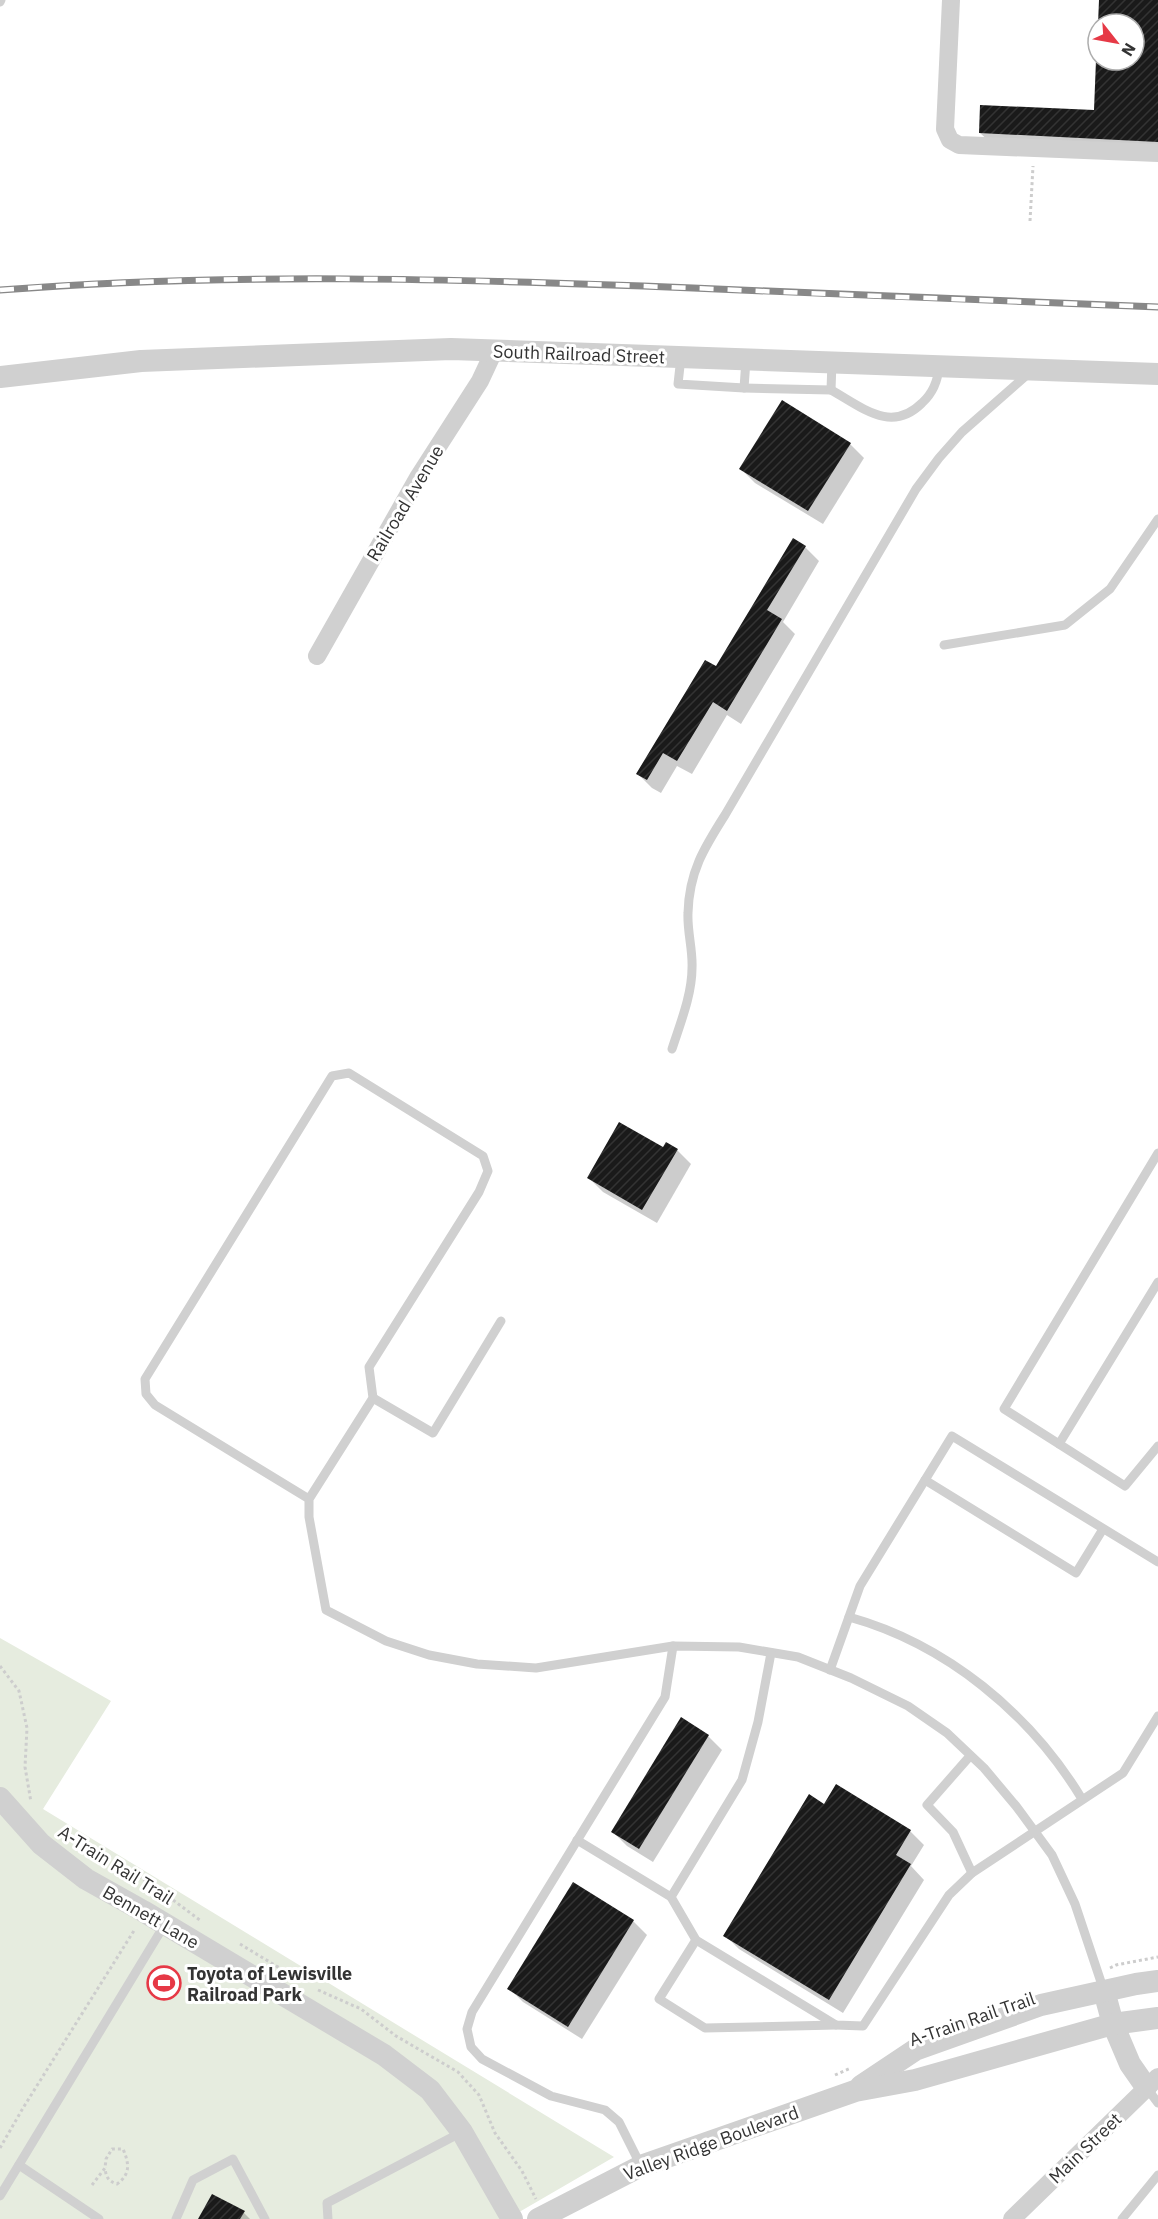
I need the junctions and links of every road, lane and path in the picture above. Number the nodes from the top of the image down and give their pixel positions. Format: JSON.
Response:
{"nodes":[{"id":1,"x":951,"y":0,"type":"edge"},
{"id":2,"x":1034,"y":148,"type":"junction"},
{"id":3,"x":1158,"y":153,"type":"edge"},
{"id":4,"x":1030,"y":221,"type":"dead end"},
{"id":5,"x":494,"y":351,"type":"junction"},
{"id":6,"x":681,"y":357,"type":"junction"},
{"id":7,"x":746,"y":359,"type":"junction"},
{"id":8,"x":832,"y":362,"type":"junction"},
{"id":9,"x":939,"y":365,"type":"junction"},
{"id":10,"x":1033,"y":369,"type":"junction"},
{"id":11,"x":1158,"y":374,"type":"edge"},
{"id":12,"x":0,"y":377,"type":"edge"},
{"id":13,"x":744,"y":388,"type":"junction"},
{"id":14,"x":831,"y":390,"type":"junction"},
{"id":15,"x":1158,"y":519,"type":"edge"},
{"id":16,"x":944,"y":645,"type":"dead end"},
{"id":17,"x":317,"y":656,"type":"dead end"},
{"id":18,"x":672,"y":1049,"type":"dead end"},
{"id":19,"x":1158,"y":1153,"type":"edge"},
{"id":20,"x":1158,"y":1282,"type":"edge"},
{"id":21,"x":501,"y":1321,"type":"dead end"},
{"id":22,"x":373,"y":1398,"type":"junction"},
{"id":23,"x":1059,"y":1444,"type":"junction"},
{"id":24,"x":1158,"y":1446,"type":"edge"},
{"id":25,"x":925,"y":1480,"type":"junction"},
{"id":26,"x":309,"y":1499,"type":"junction"},
{"id":27,"x":1103,"y":1529,"type":"junction"},
{"id":28,"x":1158,"y":1562,"type":"edge"},
{"id":29,"x":849,"y":1617,"type":"junction"},
{"id":30,"x":674,"y":1646,"type":"junction"},
{"id":31,"x":771,"y":1653,"type":"junction"},
{"id":32,"x":0,"y":1666,"type":"edge"},
{"id":33,"x":830,"y":1670,"type":"junction"},
{"id":34,"x":1158,"y":1716,"type":"edge"},
{"id":35,"x":970,"y":1756,"type":"junction"},
{"id":36,"x":0,"y":1798,"type":"edge"},
{"id":37,"x":1082,"y":1799,"type":"junction"},
{"id":38,"x":32,"y":1805,"type":"dead end"},
{"id":39,"x":1034,"y":1830,"type":"junction"},
{"id":40,"x":62,"y":1836,"type":"dead end"},
{"id":41,"x":578,"y":1840,"type":"junction"},
{"id":42,"x":972,"y":1873,"type":"junction"},
{"id":43,"x":153,"y":1885,"type":"junction"},
{"id":44,"x":671,"y":1897,"type":"junction"},
{"id":45,"x":143,"y":1911,"type":"junction"},
{"id":46,"x":203,"y":1922,"type":"dead end"},
{"id":47,"x":165,"y":1924,"type":"junction"},
{"id":48,"x":696,"y":1940,"type":"junction"},
{"id":49,"x":239,"y":1943,"type":"dead end"},
{"id":50,"x":1158,"y":1957,"type":"edge"},
{"id":51,"x":300,"y":1980,"type":"dead end"},
{"id":52,"x":1158,"y":1981,"type":"edge"},
{"id":53,"x":1101,"y":1983,"type":"junction"},
{"id":54,"x":309,"y":1986,"type":"dead end"},
{"id":55,"x":1158,"y":2018,"type":"edge"},
{"id":56,"x":1113,"y":2024,"type":"junction"},
{"id":57,"x":836,"y":2025,"type":"junction"},
{"id":58,"x":858,"y":2065,"type":"dead end"},
{"id":59,"x":828,"y":2079,"type":"dead end"},
{"id":60,"x":1154,"y":2089,"type":"edge"},
{"id":61,"x":855,"y":2091,"type":"junction"},
{"id":62,"x":462,"y":2132,"type":"junction"},
{"id":63,"x":0,"y":2148,"type":"edge"},
{"id":64,"x":18,"y":2165,"type":"junction"},
{"id":65,"x":641,"y":2166,"type":"junction"},
{"id":66,"x":105,"y":2168,"type":"junction"},
{"id":67,"x":1158,"y":2175,"type":"edge"},
{"id":68,"x":92,"y":2185,"type":"dead end"},
{"id":69,"x":545,"y":2194,"type":"dead end"},
{"id":70,"x":0,"y":2196,"type":"edge"},
{"id":71,"x":99,"y":2219,"type":"edge"},
{"id":72,"x":176,"y":2219,"type":"edge"},
{"id":73,"x":266,"y":2219,"type":"edge"},
{"id":74,"x":328,"y":2219,"type":"edge"},
{"id":75,"x":512,"y":2219,"type":"edge"},
{"id":76,"x":538,"y":2219,"type":"edge"},
{"id":77,"x":1012,"y":2219,"type":"edge"},
{"id":78,"x":1122,"y":2219,"type":"edge"}],
"edges":[{"from":1,"to":2,"type":"street"},
{"from":2,"to":3,"type":"street"},
{"from":2,"to":4,"type":"path"},
{"from":5,"to":6,"type":"street","name":"South Railroad Street"},
{"from":5,"to":12,"type":"street","name":"South Railroad Street"},
{"from":5,"to":17,"type":"street","name":"Railroad Avenue"},
{"from":6,"to":7,"type":"street","name":"South Railroad Street"},
{"from":6,"to":13,"type":"lane"},
{"from":7,"to":8,"type":"street","name":"South Railroad Street"},
{"from":7,"to":13,"type":"lane"},
{"from":8,"to":9,"type":"street","name":"South Railroad Street"},
{"from":8,"to":14,"type":"lane"},
{"from":9,"to":10,"type":"street","name":"South Railroad Street"},
{"from":9,"to":14,"type":"lane"},
{"from":10,"to":11,"type":"street","name":"South Railroad Street"},
{"from":10,"to":18,"type":"lane"},
{"from":13,"to":14,"type":"lane"},
{"from":15,"to":16,"type":"lane"},
{"from":19,"to":23,"type":"lane"},
{"from":20,"to":23,"type":"lane"},
{"from":21,"to":22,"type":"lane"},
{"from":22,"to":26,"type":"lane"},
{"from":22,"to":26,"type":"lane"},
{"from":23,"to":24,"type":"lane"},
{"from":25,"to":27,"type":"lane"},
{"from":25,"to":27,"type":"lane"},
{"from":25,"to":29,"type":"lane"},
{"from":26,"to":30,"type":"lane"},
{"from":27,"to":28,"type":"lane"},
{"from":29,"to":33,"type":"lane"},
{"from":29,"to":37,"type":"lane"},
{"from":30,"to":31,"type":"lane"},
{"from":30,"to":41,"type":"lane"},
{"from":31,"to":33,"type":"lane"},
{"from":31,"to":44,"type":"lane"},
{"from":32,"to":38,"type":"path"},
{"from":33,"to":35,"type":"lane"},
{"from":34,"to":37,"type":"lane"},
{"from":35,"to":39,"type":"lane"},
{"from":35,"to":42,"type":"lane"},
{"from":36,"to":45,"type":"street","name":"Bennett Lane"},
{"from":37,"to":39,"type":"lane"},
{"from":39,"to":42,"type":"lane"},
{"from":39,"to":53,"type":"lane"},
{"from":40,"to":43,"type":"path","name":"A-Train Rail Trail"},
{"from":41,"to":44,"type":"lane"},
{"from":41,"to":65,"type":"lane"},
{"from":42,"to":57,"type":"lane"},
{"from":43,"to":45,"type":"path"},
{"from":43,"to":46,"type":"path","name":"A-Train Rail Trail"},
{"from":44,"to":48,"type":"lane"},
{"from":45,"to":47,"type":"street","name":"Bennett Lane"},
{"from":45,"to":63,"type":"path"},
{"from":47,"to":62,"type":"street","name":"Bennett Lane"},
{"from":47,"to":64,"type":"lane"},
{"from":48,"to":57,"type":"lane"},
{"from":48,"to":57,"type":"lane"},
{"from":49,"to":51,"type":"path"},
{"from":50,"to":53,"type":"path"},
{"from":52,"to":53,"type":"street","name":"Valley Ridge Boulevard"},
{"from":53,"to":56,"type":"street"},
{"from":53,"to":61,"type":"street","name":"Valley Ridge Boulevard"},
{"from":54,"to":69,"type":"path"},
{"from":55,"to":56,"type":"street","name":"Valley Ridge Boulevard"},
{"from":56,"to":60,"type":"street"},
{"from":56,"to":61,"type":"street","name":"Valley Ridge Boulevard"},
{"from":58,"to":59,"type":"path"},
{"from":60,"to":77,"type":"street","name":"Main Street"},
{"from":61,"to":65,"type":"street","name":"Valley Ridge Boulevard"},
{"from":62,"to":74,"type":"lane"},
{"from":62,"to":75,"type":"street","name":"Bennett Lane"},
{"from":64,"to":70,"type":"lane"},
{"from":64,"to":71,"type":"lane"},
{"from":65,"to":76,"type":"street","name":"Valley Ridge Boulevard"},
{"from":66,"to":66,"type":"path"},
{"from":66,"to":68,"type":"path"},
{"from":67,"to":78,"type":"lane"},
{"from":72,"to":73,"type":"lane"}]}
